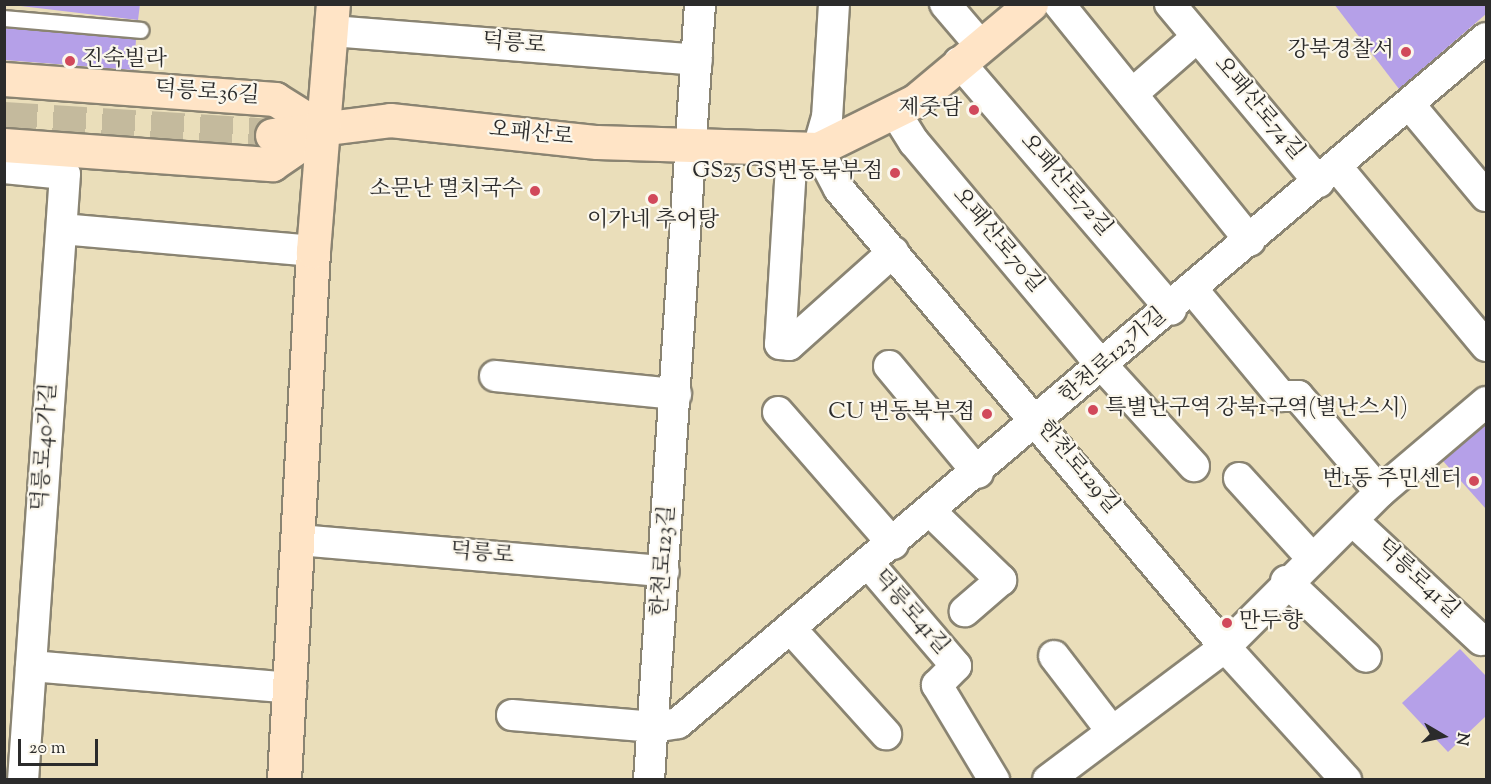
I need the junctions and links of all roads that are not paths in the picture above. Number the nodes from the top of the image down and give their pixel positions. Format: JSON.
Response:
{"nodes":[{"id":1,"x":700,"y":4,"type":"edge"},
{"id":2,"x":834,"y":4,"type":"edge"},
{"id":3,"x":945,"y":4,"type":"edge"},
{"id":4,"x":1031,"y":4,"type":"edge"},
{"id":5,"x":1059,"y":4,"type":"edge"},
{"id":6,"x":1170,"y":4,"type":"edge"},
{"id":7,"x":4,"y":18,"type":"edge"},
{"id":8,"x":332,"y":18,"type":"edge"},
{"id":9,"x":140,"y":30,"type":"dead end"},
{"id":10,"x":1197,"y":37,"type":"junction"},
{"id":11,"x":1484,"y":45,"type":"edge"},
{"id":12,"x":969,"y":54,"type":"junction"},
{"id":13,"x":697,"y":60,"type":"junction"},
{"id":14,"x":4,"y":79,"type":"edge"},
{"id":15,"x":1132,"y":94,"type":"junction"},
{"id":16,"x":1409,"y":104,"type":"junction"},
{"id":17,"x":895,"y":112,"type":"junction"},
{"id":18,"x":323,"y":129,"type":"junction"},
{"id":19,"x":272,"y":135,"type":"tunnel mouth"},
{"id":20,"x":4,"y":145,"type":"edge"},
{"id":21,"x":693,"y":146,"type":"junction"},
{"id":22,"x":805,"y":149,"type":"junction"},
{"id":23,"x":4,"y":168,"type":"edge"},
{"id":24,"x":1328,"y":174,"type":"junction"},
{"id":25,"x":1486,"y":196,"type":"edge"},
{"id":26,"x":62,"y":229,"type":"junction"},
{"id":27,"x":1250,"y":241,"type":"junction"},
{"id":28,"x":313,"y":250,"type":"junction"},
{"id":29,"x":893,"y":252,"type":"junction"},
{"id":30,"x":1193,"y":290,"type":"junction"},
{"id":31,"x":1171,"y":309,"type":"junction"},
{"id":32,"x":1486,"y":346,"type":"edge"},
{"id":33,"x":1106,"y":365,"type":"junction"},
{"id":34,"x":889,"y":366,"type":"dead end"},
{"id":35,"x":495,"y":376,"type":"dead end"},
{"id":36,"x":676,"y":394,"type":"junction"},
{"id":37,"x":1486,"y":402,"type":"edge"},
{"id":38,"x":778,"y":412,"type":"dead end"},
{"id":39,"x":1038,"y":422,"type":"junction"},
{"id":40,"x":1194,"y":466,"type":"dead end"},
{"id":41,"x":978,"y":473,"type":"junction"},
{"id":42,"x":1239,"y":478,"type":"dead end"},
{"id":43,"x":1380,"y":492,"type":"junction"},
{"id":44,"x":931,"y":512,"type":"junction"},
{"id":45,"x":1353,"y":521,"type":"junction"},
{"id":46,"x":299,"y":540,"type":"junction"},
{"id":47,"x":893,"y":544,"type":"junction"},
{"id":48,"x":1311,"y":557,"type":"junction"},
{"id":49,"x":869,"y":564,"type":"junction"},
{"id":50,"x":664,"y":571,"type":"junction"},
{"id":51,"x":1286,"y":580,"type":"junction"},
{"id":52,"x":965,"y":611,"type":"dead end"},
{"id":53,"x":791,"y":629,"type":"junction"},
{"id":54,"x":1481,"y":640,"type":"dead end"},
{"id":55,"x":1225,"y":647,"type":"junction"},
{"id":56,"x":1054,"y":656,"type":"dead end"},
{"id":57,"x":1366,"y":657,"type":"dead end"},
{"id":58,"x":31,"y":666,"type":"junction"},
{"id":59,"x":291,"y":688,"type":"junction"},
{"id":60,"x":512,"y":715,"type":"dead end"},
{"id":61,"x":654,"y":727,"type":"junction"},
{"id":62,"x":1110,"y":729,"type":"junction"},
{"id":63,"x":886,"y":734,"type":"dead end"},
{"id":64,"x":23,"y":780,"type":"edge"},
{"id":65,"x":284,"y":780,"type":"edge"},
{"id":66,"x":649,"y":780,"type":"edge"},
{"id":67,"x":994,"y":780,"type":"edge"},
{"id":68,"x":1048,"y":780,"type":"edge"},
{"id":69,"x":1346,"y":780,"type":"edge"}],
"edges":[{"from":1,"to":13,"type":"street","name":"한천로123길"},
{"from":2,"to":22,"type":"street"},
{"from":3,"to":12,"type":"street"},
{"from":4,"to":12,"type":"street","name":"오패산로"},
{"from":5,"to":15,"type":"street"},
{"from":6,"to":10,"type":"street","name":"오패산로74길"},
{"from":7,"to":9,"type":"lane"},
{"from":8,"to":13,"type":"street","name":"덕릉로"},
{"from":8,"to":18,"type":"street","name":"덕릉로"},
{"from":10,"to":15,"type":"street","name":"오패산로74길"},
{"from":10,"to":24,"type":"street","name":"오패산로74길"},
{"from":11,"to":16,"type":"street","name":"한천로123가길"},
{"from":12,"to":17,"type":"street","name":"오패산로"},
{"from":12,"to":31,"type":"street","name":"오패산로72길"},
{"from":13,"to":21,"type":"street","name":"한천로123길"},
{"from":14,"to":18,"type":"street","name":"덕릉로36길"},
{"from":15,"to":27,"type":"street"},
{"from":16,"to":24,"type":"street","name":"한천로123가길"},
{"from":16,"to":25,"type":"street"},
{"from":17,"to":22,"type":"street","name":"오패산로"},
{"from":17,"to":33,"type":"street","name":"오패산로70길"},
{"from":18,"to":19,"type":"street","name":"오패산로"},
{"from":18,"to":20,"type":"street"},
{"from":18,"to":21,"type":"street","name":"오패산로"},
{"from":18,"to":28,"type":"street","name":"덕릉로"},
{"from":21,"to":22,"type":"street","name":"오패산로"},
{"from":21,"to":36,"type":"street","name":"한천로123길"},
{"from":22,"to":29,"type":"street","name":"한천로129길"},
{"from":22,"to":29,"type":"street"},
{"from":23,"to":26,"type":"street","name":"덕릉로40가길"},
{"from":24,"to":27,"type":"street","name":"한천로123가길"},
{"from":24,"to":32,"type":"street","name":"오패산로74길"},
{"from":26,"to":28,"type":"street"},
{"from":26,"to":58,"type":"street","name":"덕릉로40가길"},
{"from":27,"to":30,"type":"street","name":"한천로123가길"},
{"from":28,"to":46,"type":"street","name":"덕릉로"},
{"from":29,"to":39,"type":"street","name":"한천로129길"},
{"from":30,"to":31,"type":"street","name":"한천로123가길"},
{"from":30,"to":43,"type":"street"},
{"from":31,"to":33,"type":"street","name":"한천로123가길"},
{"from":33,"to":39,"type":"street","name":"한천로123가길"},
{"from":33,"to":40,"type":"street","name":"오패산로70길"},
{"from":34,"to":41,"type":"street"},
{"from":35,"to":36,"type":"street"},
{"from":36,"to":50,"type":"street","name":"한천로123길"},
{"from":37,"to":43,"type":"street"},
{"from":38,"to":47,"type":"street"},
{"from":39,"to":41,"type":"street","name":"한천로123가길"},
{"from":39,"to":55,"type":"street","name":"한천로129길"},
{"from":41,"to":44,"type":"street","name":"한천로123가길"},
{"from":42,"to":48,"type":"street"},
{"from":43,"to":45,"type":"street"},
{"from":44,"to":47,"type":"street","name":"한천로123가길"},
{"from":44,"to":52,"type":"street"},
{"from":45,"to":48,"type":"street"},
{"from":45,"to":54,"type":"street","name":"덕릉로41길"},
{"from":46,"to":50,"type":"street","name":"덕릉로"},
{"from":46,"to":59,"type":"street","name":"덕릉로"},
{"from":47,"to":49,"type":"street","name":"한천로123가길"},
{"from":48,"to":51,"type":"street"},
{"from":49,"to":53,"type":"street","name":"한천로123가길"},
{"from":49,"to":67,"type":"street","name":"덕릉로41길"},
{"from":50,"to":61,"type":"street","name":"한천로123길"},
{"from":51,"to":55,"type":"street"},
{"from":51,"to":57,"type":"street"},
{"from":53,"to":61,"type":"street","name":"한천로123가길"},
{"from":53,"to":63,"type":"street"},
{"from":55,"to":62,"type":"street"},
{"from":55,"to":69,"type":"street","name":"한천로129길"},
{"from":56,"to":62,"type":"street"},
{"from":58,"to":59,"type":"street"},
{"from":58,"to":64,"type":"street","name":"덕릉로40가길"},
{"from":59,"to":65,"type":"street","name":"덕릉로"},
{"from":60,"to":61,"type":"street"},
{"from":61,"to":66,"type":"street","name":"한천로123길"},
{"from":62,"to":68,"type":"street"}]}
